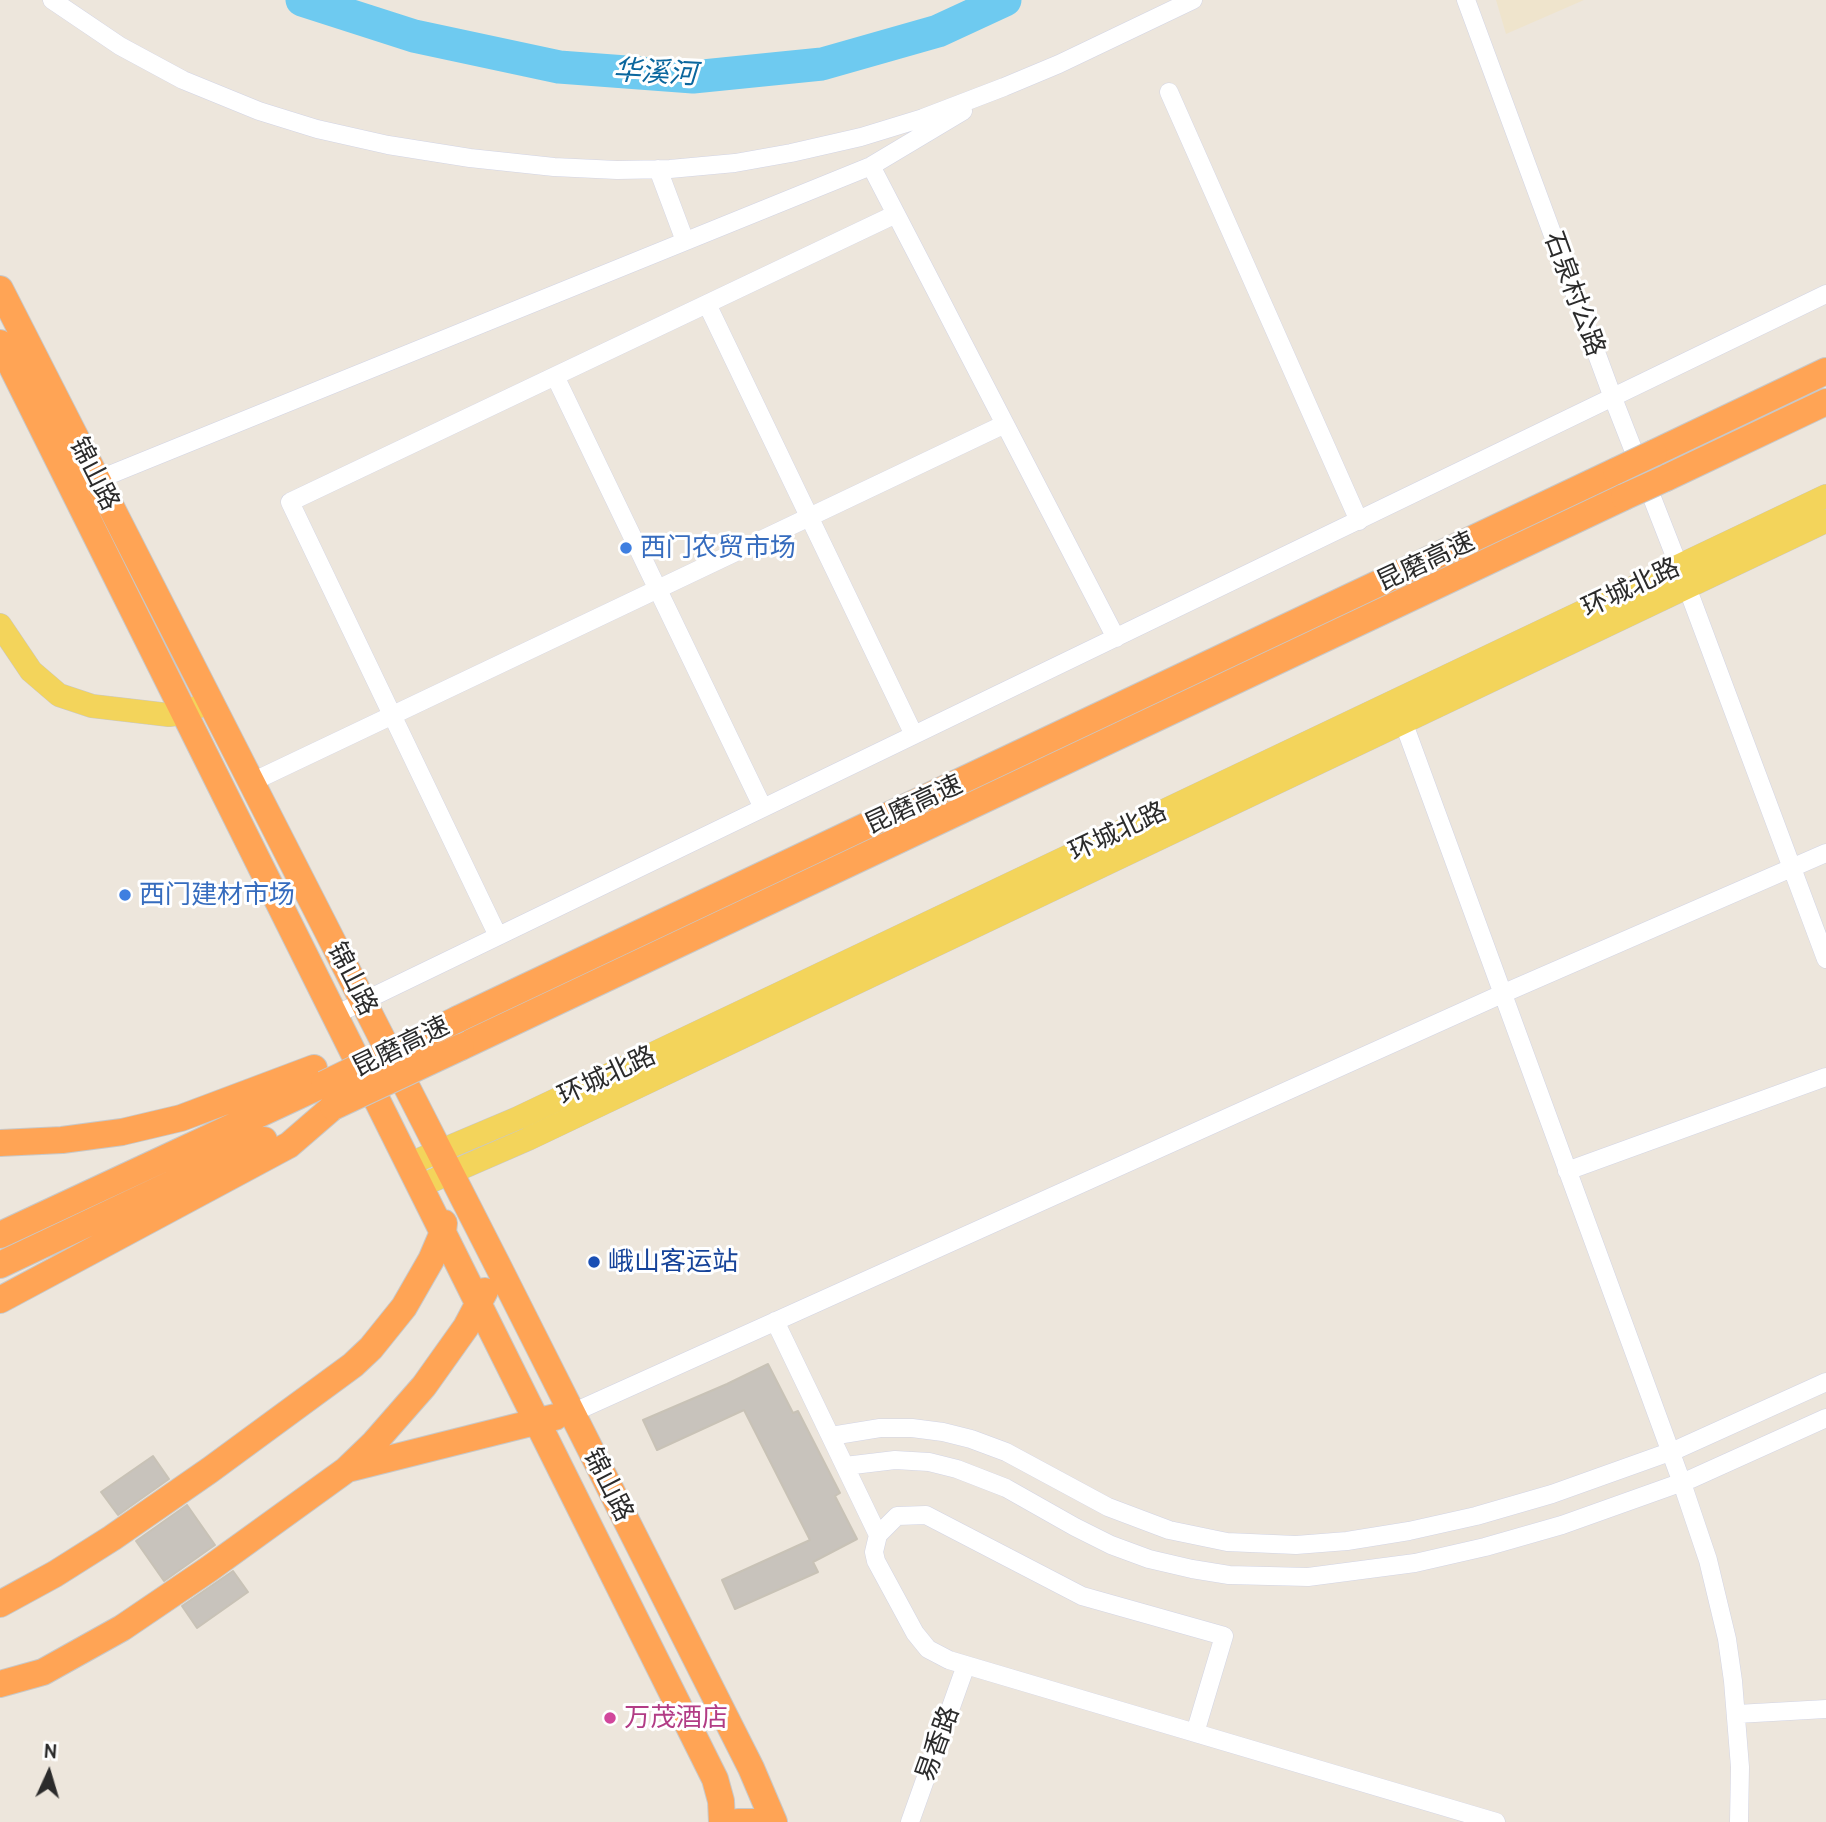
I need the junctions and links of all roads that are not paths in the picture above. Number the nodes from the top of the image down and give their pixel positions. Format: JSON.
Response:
{"nodes":[{"id":1,"x":52,"y":0,"type":"edge"},
{"id":2,"x":1193,"y":0,"type":"edge"},
{"id":3,"x":1466,"y":0,"type":"edge"},
{"id":4,"x":1004,"y":88,"type":"junction"},
{"id":5,"x":1169,"y":92,"type":"dead end"},
{"id":6,"x":871,"y":166,"type":"junction"},
{"id":7,"x":658,"y":169,"type":"junction"},
{"id":8,"x":896,"y":214,"type":"junction"},
{"id":9,"x":685,"y":241,"type":"junction"},
{"id":10,"x":0,"y":289,"type":"edge"},
{"id":11,"x":1826,"y":294,"type":"edge"},
{"id":12,"x":707,"y":304,"type":"junction"},
{"id":13,"x":0,"y":343,"type":"edge"},
{"id":14,"x":1826,"y":372,"type":"edge"},
{"id":15,"x":555,"y":376,"type":"junction"},
{"id":16,"x":1613,"y":398,"type":"junction"},
{"id":17,"x":1826,"y":402,"type":"edge"},
{"id":18,"x":1005,"y":424,"type":"junction"},
{"id":19,"x":97,"y":480,"type":"junction"},
{"id":20,"x":1826,"y":496,"type":"edge"},
{"id":21,"x":809,"y":517,"type":"junction"},
{"id":22,"x":1359,"y":521,"type":"junction"},
{"id":23,"x":1826,"y":521,"type":"edge"},
{"id":24,"x":1682,"y":576,"type":"junction"},
{"id":25,"x":657,"y":589,"type":"junction"},
{"id":26,"x":0,"y":625,"type":"edge"},
{"id":27,"x":1116,"y":638,"type":"junction"},
{"id":28,"x":1395,"y":699,"type":"junction"},
{"id":29,"x":210,"y":701,"type":"junction"},
{"id":30,"x":185,"y":713,"type":"junction"},
{"id":31,"x":393,"y":715,"type":"junction"},
{"id":32,"x":1403,"y":722,"type":"junction"},
{"id":33,"x":914,"y":735,"type":"junction"},
{"id":34,"x":252,"y":782,"type":"junction"},
{"id":35,"x":763,"y":808,"type":"junction"},
{"id":36,"x":1826,"y":853,"type":"edge"},
{"id":37,"x":1792,"y":867,"type":"junction"},
{"id":38,"x":498,"y":936,"type":"junction"},
{"id":39,"x":1826,"y":959,"type":"edge"},
{"id":40,"x":1503,"y":994,"type":"junction"},
{"id":41,"x":363,"y":1001,"type":"junction"},
{"id":42,"x":335,"y":1015,"type":"junction"},
{"id":43,"x":1826,"y":1077,"type":"edge"},
{"id":44,"x":323,"y":1086,"type":"junction"},
{"id":45,"x":0,"y":1143,"type":"edge"},
{"id":46,"x":445,"y":1162,"type":"junction"},
{"id":47,"x":1567,"y":1171,"type":"junction"},
{"id":48,"x":414,"y":1175,"type":"junction"},
{"id":49,"x":443,"y":1232,"type":"junction"},
{"id":50,"x":0,"y":1235,"type":"edge"},
{"id":51,"x":497,"y":1264,"type":"junction"},
{"id":52,"x":0,"y":1265,"type":"edge"},
{"id":53,"x":0,"y":1300,"type":"edge"},
{"id":54,"x":479,"y":1304,"type":"junction"},
{"id":55,"x":775,"y":1321,"type":"junction"},
{"id":56,"x":1826,"y":1382,"type":"edge"},
{"id":57,"x":572,"y":1413,"type":"junction"},
{"id":58,"x":1826,"y":1418,"type":"edge"},
{"id":59,"x":537,"y":1421,"type":"junction"},
{"id":60,"x":831,"y":1436,"type":"junction"},
{"id":61,"x":1670,"y":1452,"type":"junction"},
{"id":62,"x":845,"y":1466,"type":"junction"},
{"id":63,"x":346,"y":1470,"type":"junction"},
{"id":64,"x":1682,"y":1483,"type":"junction"},
{"id":65,"x":878,"y":1535,"type":"junction"},
{"id":66,"x":0,"y":1604,"type":"edge"},
{"id":67,"x":957,"y":1662,"type":"junction"},
{"id":68,"x":0,"y":1684,"type":"edge"},
{"id":69,"x":1826,"y":1709,"type":"edge"},
{"id":70,"x":1737,"y":1714,"type":"junction"},
{"id":71,"x":1195,"y":1733,"type":"junction"},
{"id":72,"x":722,"y":1822,"type":"edge"},
{"id":73,"x":737,"y":1822,"type":"edge"},
{"id":74,"x":757,"y":1822,"type":"edge"},
{"id":75,"x":774,"y":1822,"type":"edge"},
{"id":76,"x":910,"y":1822,"type":"edge"},
{"id":77,"x":1496,"y":1822,"type":"edge"},
{"id":78,"x":1739,"y":1822,"type":"edge"}],
"edges":[{"from":1,"to":7,"type":"street"},
{"from":2,"to":4,"type":"street"},
{"from":3,"to":16,"type":"street","name":"石泉村公路"},
{"from":4,"to":6,"type":"street"},
{"from":4,"to":7,"type":"street"},
{"from":5,"to":22,"type":"street"},
{"from":6,"to":8,"type":"street"},
{"from":6,"to":9,"type":"street"},
{"from":7,"to":9,"type":"street"},
{"from":8,"to":12,"type":"street"},
{"from":8,"to":18,"type":"street"},
{"from":9,"to":19,"type":"street"},
{"from":10,"to":19,"type":"highway","name":"锦山路"},
{"from":11,"to":16,"type":"street"},
{"from":12,"to":15,"type":"street"},
{"from":12,"to":21,"type":"street"},
{"from":13,"to":30,"type":"highway","name":"锦山路"},
{"from":14,"to":44,"type":"highway","name":"昆磨高速","bridge":true},
{"from":15,"to":25,"type":"street"},
{"from":15,"to":31,"type":"street"},
{"from":16,"to":22,"type":"street"},
{"from":16,"to":24,"type":"street","name":"石泉村公路"},
{"from":17,"to":44,"type":"highway","name":"昆磨高速","bridge":true},
{"from":18,"to":21,"type":"street"},
{"from":18,"to":27,"type":"street"},
{"from":19,"to":29,"type":"highway","name":"锦山路"},
{"from":20,"to":24,"type":"main road","name":"环城北路"},
{"from":21,"to":25,"type":"street"},
{"from":21,"to":33,"type":"street"},
{"from":22,"to":27,"type":"street"},
{"from":23,"to":24,"type":"main road","name":"环城北路"},
{"from":24,"to":28,"type":"main road","name":"环城北路"},
{"from":24,"to":32,"type":"main road","name":"环城北路"},
{"from":24,"to":37,"type":"street","name":"石泉村公路"},
{"from":25,"to":31,"type":"street"},
{"from":25,"to":35,"type":"street"},
{"from":26,"to":30,"type":"main road"},
{"from":27,"to":33,"type":"street"},
{"from":28,"to":32,"type":"street"},
{"from":28,"to":46,"type":"main road","name":"环城北路"},
{"from":29,"to":30,"type":"main road"},
{"from":29,"to":34,"type":"highway","name":"锦山路"},
{"from":30,"to":42,"type":"highway","name":"锦山路"},
{"from":31,"to":34,"type":"street"},
{"from":31,"to":38,"type":"street"},
{"from":32,"to":40,"type":"street"},
{"from":32,"to":46,"type":"main road","name":"环城北路"},
{"from":33,"to":35,"type":"street"},
{"from":34,"to":41,"type":"highway","name":"锦山路"},
{"from":35,"to":38,"type":"street"},
{"from":36,"to":37,"type":"street"},
{"from":37,"to":39,"type":"street","name":"石泉村公路"},
{"from":37,"to":40,"type":"street"},
{"from":38,"to":41,"type":"street"},
{"from":40,"to":47,"type":"street"},
{"from":40,"to":55,"type":"street"},
{"from":41,"to":42,"type":"street"},
{"from":41,"to":46,"type":"highway","name":"锦山路"},
{"from":42,"to":48,"type":"highway","name":"锦山路"},
{"from":43,"to":47,"type":"street"},
{"from":44,"to":45,"type":"highway"},
{"from":44,"to":50,"type":"highway","name":"昆磨高速"},
{"from":44,"to":52,"type":"highway","name":"昆磨高速"},
{"from":44,"to":53,"type":"highway"},
{"from":46,"to":48,"type":"main road","name":"环城北路"},
{"from":46,"to":49,"type":"highway"},
{"from":46,"to":51,"type":"highway","name":"锦山路"},
{"from":47,"to":61,"type":"street"},
{"from":48,"to":49,"type":"highway","name":"锦山路"},
{"from":49,"to":54,"type":"highway","name":"锦山路"},
{"from":49,"to":66,"type":"highway"},
{"from":51,"to":54,"type":"highway"},
{"from":51,"to":57,"type":"highway","name":"锦山路"},
{"from":54,"to":59,"type":"highway","name":"锦山路"},
{"from":54,"to":63,"type":"highway"},
{"from":55,"to":57,"type":"street"},
{"from":55,"to":60,"type":"street"},
{"from":56,"to":61,"type":"street"},
{"from":57,"to":59,"type":"highway"},
{"from":57,"to":75,"type":"highway","name":"锦山路"},
{"from":58,"to":64,"type":"street"},
{"from":59,"to":63,"type":"highway"},
{"from":59,"to":72,"type":"highway","name":"锦山路"},
{"from":60,"to":61,"type":"street"},
{"from":60,"to":62,"type":"street"},
{"from":61,"to":64,"type":"street"},
{"from":62,"to":64,"type":"street"},
{"from":62,"to":65,"type":"street"},
{"from":63,"to":68,"type":"highway"},
{"from":64,"to":70,"type":"street"},
{"from":65,"to":67,"type":"street"},
{"from":65,"to":71,"type":"street"},
{"from":67,"to":71,"type":"street"},
{"from":67,"to":76,"type":"street","name":"易香路"},
{"from":69,"to":70,"type":"street"},
{"from":70,"to":78,"type":"street"},
{"from":71,"to":77,"type":"street"},
{"from":73,"to":74,"type":"highway"}]}
